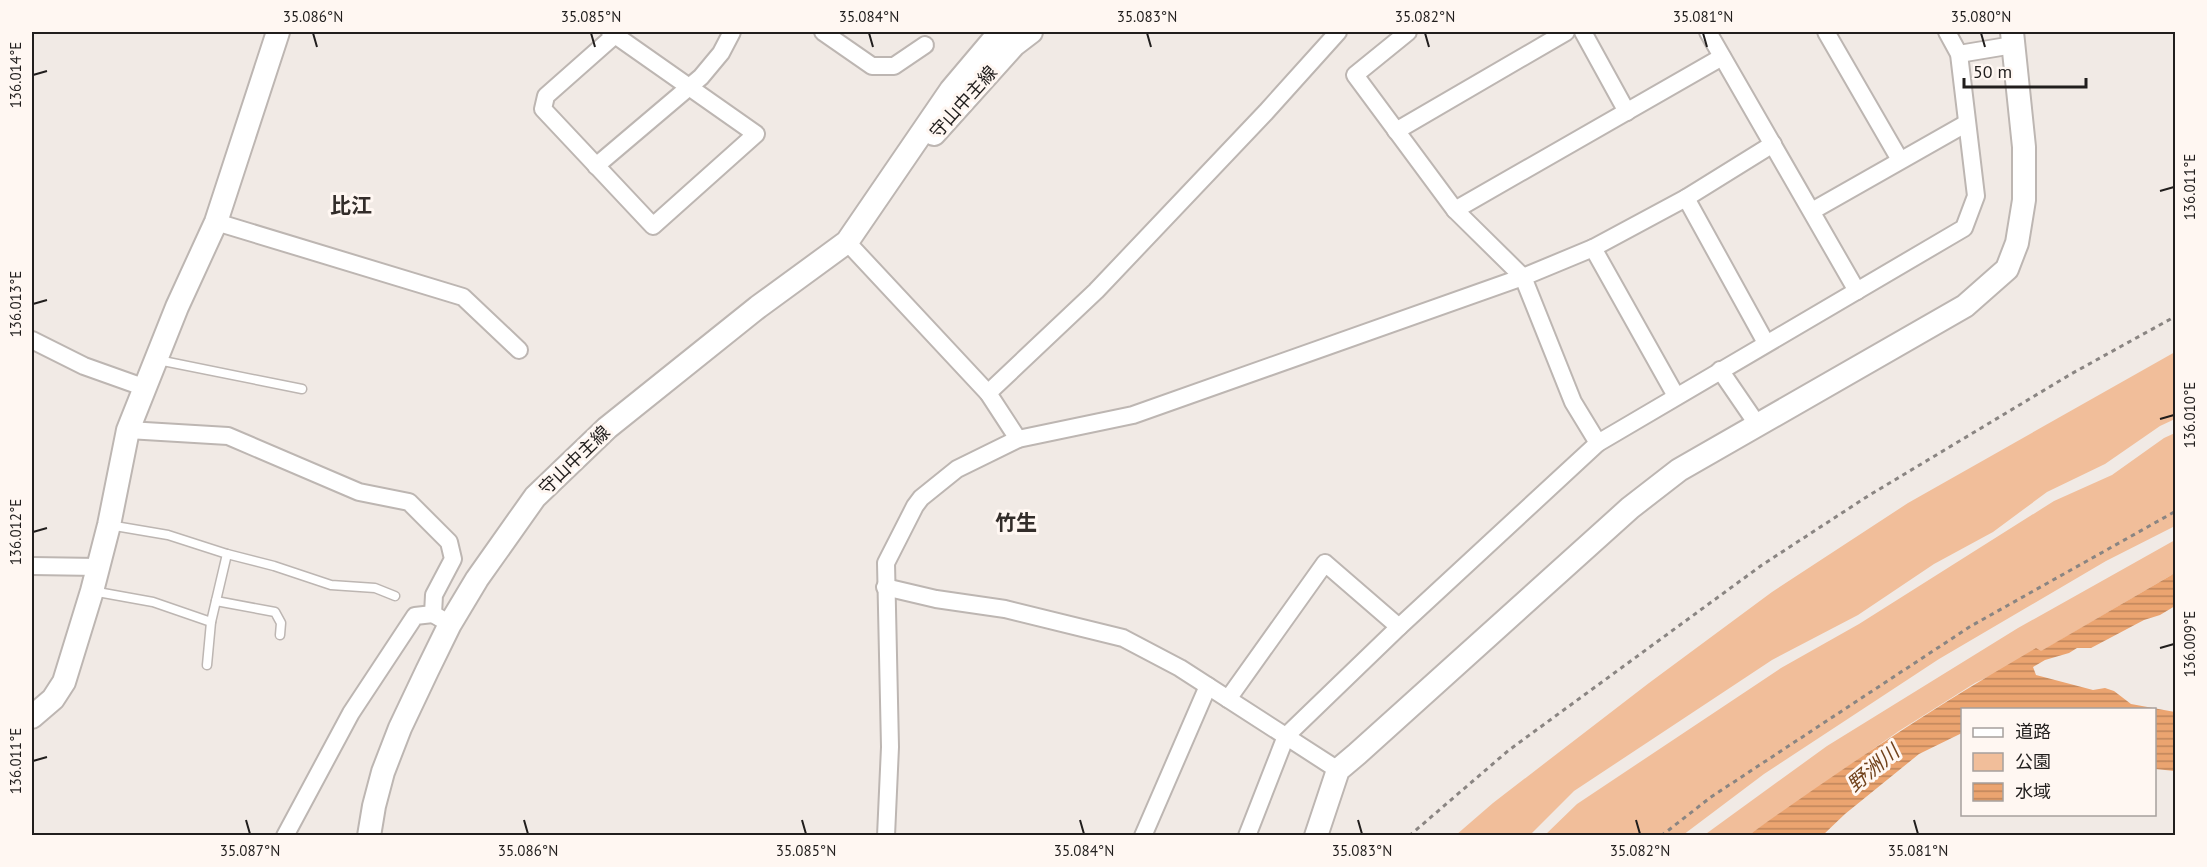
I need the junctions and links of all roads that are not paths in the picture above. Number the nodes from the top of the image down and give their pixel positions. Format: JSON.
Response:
{"nodes":[{"id":1,"x":278,"y":32,"type":"edge"},
{"id":2,"x":732,"y":32,"type":"edge"},
{"id":3,"x":1000,"y":32,"type":"edge"},
{"id":4,"x":1031,"y":32,"type":"edge"},
{"id":5,"x":1338,"y":32,"type":"edge"},
{"id":6,"x":1408,"y":32,"type":"edge"},
{"id":7,"x":1566,"y":32,"type":"edge"},
{"id":8,"x":1583,"y":32,"type":"edge"},
{"id":9,"x":1708,"y":32,"type":"edge"},
{"id":10,"x":1826,"y":32,"type":"edge"},
{"id":11,"x":1947,"y":32,"type":"edge"},
{"id":12,"x":612,"y":33,"type":"edge"},
{"id":13,"x":828,"y":33,"type":"edge"},
{"id":14,"x":2012,"y":38,"type":"edge"},
{"id":15,"x":925,"y":45,"type":"dead end"},
{"id":16,"x":1959,"y":54,"type":"junction"},
{"id":17,"x":1722,"y":57,"type":"junction"},
{"id":18,"x":689,"y":87,"type":"junction"},
{"id":19,"x":1627,"y":112,"type":"junction"},
{"id":20,"x":1967,"y":123,"type":"junction"},
{"id":21,"x":1396,"y":131,"type":"junction"},
{"id":22,"x":1773,"y":144,"type":"junction"},
{"id":23,"x":1900,"y":160,"type":"junction"},
{"id":24,"x":596,"y":165,"type":"junction"},
{"id":25,"x":896,"y":174,"type":"junction"},
{"id":26,"x":1686,"y":198,"type":"junction"},
{"id":27,"x":1455,"y":210,"type":"junction"},
{"id":28,"x":1812,"y":211,"type":"junction"},
{"id":29,"x":216,"y":222,"type":"junction"},
{"id":30,"x":847,"y":242,"type":"junction"},
{"id":31,"x":1593,"y":248,"type":"junction"},
{"id":32,"x":1523,"y":277,"type":"junction"},
{"id":33,"x":1857,"y":291,"type":"junction"},
{"id":34,"x":32,"y":340,"type":"edge"},
{"id":35,"x":1766,"y":343,"type":"junction"},
{"id":36,"x":519,"y":350,"type":"dead end"},
{"id":37,"x":155,"y":359,"type":"junction"},
{"id":38,"x":1720,"y":370,"type":"junction"},
{"id":39,"x":143,"y":387,"type":"junction"},
{"id":40,"x":303,"y":389,"type":"dead end"},
{"id":41,"x":988,"y":393,"type":"junction"},
{"id":42,"x":1676,"y":396,"type":"junction"},
{"id":43,"x":1757,"y":424,"type":"junction"},
{"id":44,"x":128,"y":430,"type":"junction"},
{"id":45,"x":1018,"y":439,"type":"junction"},
{"id":46,"x":1598,"y":443,"type":"junction"},
{"id":47,"x":109,"y":525,"type":"junction"},
{"id":48,"x":227,"y":554,"type":"junction"},
{"id":49,"x":32,"y":566,"type":"edge"},
{"id":50,"x":98,"y":567,"type":"junction"},
{"id":51,"x":885,"y":587,"type":"junction"},
{"id":52,"x":92,"y":591,"type":"junction"},
{"id":53,"x":395,"y":596,"type":"dead end"},
{"id":54,"x":216,"y":601,"type":"junction"},
{"id":55,"x":442,"y":619,"type":"junction"},
{"id":56,"x":211,"y":622,"type":"junction"},
{"id":57,"x":1399,"y":627,"type":"junction"},
{"id":58,"x":280,"y":635,"type":"dead end"},
{"id":59,"x":207,"y":665,"type":"dead end"},
{"id":60,"x":1208,"y":686,"type":"junction"},
{"id":61,"x":1228,"y":699,"type":"junction"},
{"id":62,"x":32,"y":717,"type":"edge"},
{"id":63,"x":1286,"y":736,"type":"junction"},
{"id":64,"x":1338,"y":770,"type":"junction"},
{"id":65,"x":285,"y":836,"type":"edge"},
{"id":66,"x":369,"y":836,"type":"edge"},
{"id":67,"x":886,"y":836,"type":"edge"},
{"id":68,"x":1143,"y":836,"type":"edge"},
{"id":69,"x":1247,"y":836,"type":"edge"},
{"id":70,"x":1316,"y":836,"type":"edge"}],
"edges":[{"from":1,"to":29,"type":"street"},
{"from":2,"to":18,"type":"street"},
{"from":3,"to":25,"type":"street","name":"守山中主線"},
{"from":4,"to":25,"type":"street","name":"守山中主線"},
{"from":5,"to":41,"type":"street"},
{"from":6,"to":21,"type":"street"},
{"from":7,"to":21,"type":"street"},
{"from":8,"to":19,"type":"street"},
{"from":9,"to":17,"type":"street"},
{"from":10,"to":23,"type":"street"},
{"from":11,"to":16,"type":"street"},
{"from":12,"to":18,"type":"street"},
{"from":12,"to":24,"type":"street"},
{"from":13,"to":15,"type":"street"},
{"from":14,"to":16,"type":"street"},
{"from":14,"to":43,"type":"street"},
{"from":16,"to":20,"type":"street"},
{"from":17,"to":19,"type":"street"},
{"from":17,"to":22,"type":"street"},
{"from":18,"to":24,"type":"street"},
{"from":18,"to":24,"type":"street"},
{"from":19,"to":27,"type":"street"},
{"from":20,"to":23,"type":"street"},
{"from":20,"to":33,"type":"street"},
{"from":21,"to":27,"type":"street"},
{"from":22,"to":26,"type":"street"},
{"from":22,"to":28,"type":"street"},
{"from":23,"to":28,"type":"street"},
{"from":25,"to":30,"type":"street","name":"守山中主線"},
{"from":26,"to":31,"type":"street"},
{"from":26,"to":35,"type":"street"},
{"from":27,"to":32,"type":"street"},
{"from":28,"to":33,"type":"street"},
{"from":29,"to":36,"type":"street"},
{"from":29,"to":37,"type":"street"},
{"from":30,"to":41,"type":"street"},
{"from":30,"to":55,"type":"street","name":"守山中主線"},
{"from":31,"to":32,"type":"street"},
{"from":31,"to":42,"type":"street"},
{"from":32,"to":45,"type":"street"},
{"from":32,"to":46,"type":"street"},
{"from":33,"to":35,"type":"street"},
{"from":34,"to":39,"type":"street"},
{"from":35,"to":38,"type":"street"},
{"from":37,"to":39,"type":"street"},
{"from":37,"to":40,"type":"lane"},
{"from":38,"to":42,"type":"street"},
{"from":38,"to":43,"type":"street"},
{"from":39,"to":44,"type":"street"},
{"from":41,"to":45,"type":"street"},
{"from":42,"to":46,"type":"street"},
{"from":43,"to":64,"type":"street"},
{"from":44,"to":47,"type":"street"},
{"from":44,"to":55,"type":"street"},
{"from":45,"to":51,"type":"street"},
{"from":46,"to":57,"type":"street"},
{"from":47,"to":48,"type":"lane"},
{"from":47,"to":50,"type":"street"},
{"from":48,"to":53,"type":"lane"},
{"from":48,"to":54,"type":"lane"},
{"from":49,"to":50,"type":"street"},
{"from":50,"to":52,"type":"street"},
{"from":51,"to":60,"type":"street"},
{"from":51,"to":67,"type":"street"},
{"from":52,"to":56,"type":"lane"},
{"from":52,"to":62,"type":"street"},
{"from":54,"to":56,"type":"lane"},
{"from":54,"to":58,"type":"lane"},
{"from":55,"to":65,"type":"street"},
{"from":55,"to":66,"type":"street","name":"守山中主線"},
{"from":56,"to":59,"type":"lane"},
{"from":57,"to":61,"type":"street"},
{"from":57,"to":63,"type":"street"},
{"from":60,"to":61,"type":"street"},
{"from":60,"to":68,"type":"street"},
{"from":61,"to":63,"type":"street"},
{"from":63,"to":64,"type":"street"},
{"from":63,"to":69,"type":"street"},
{"from":64,"to":70,"type":"street"}]}
